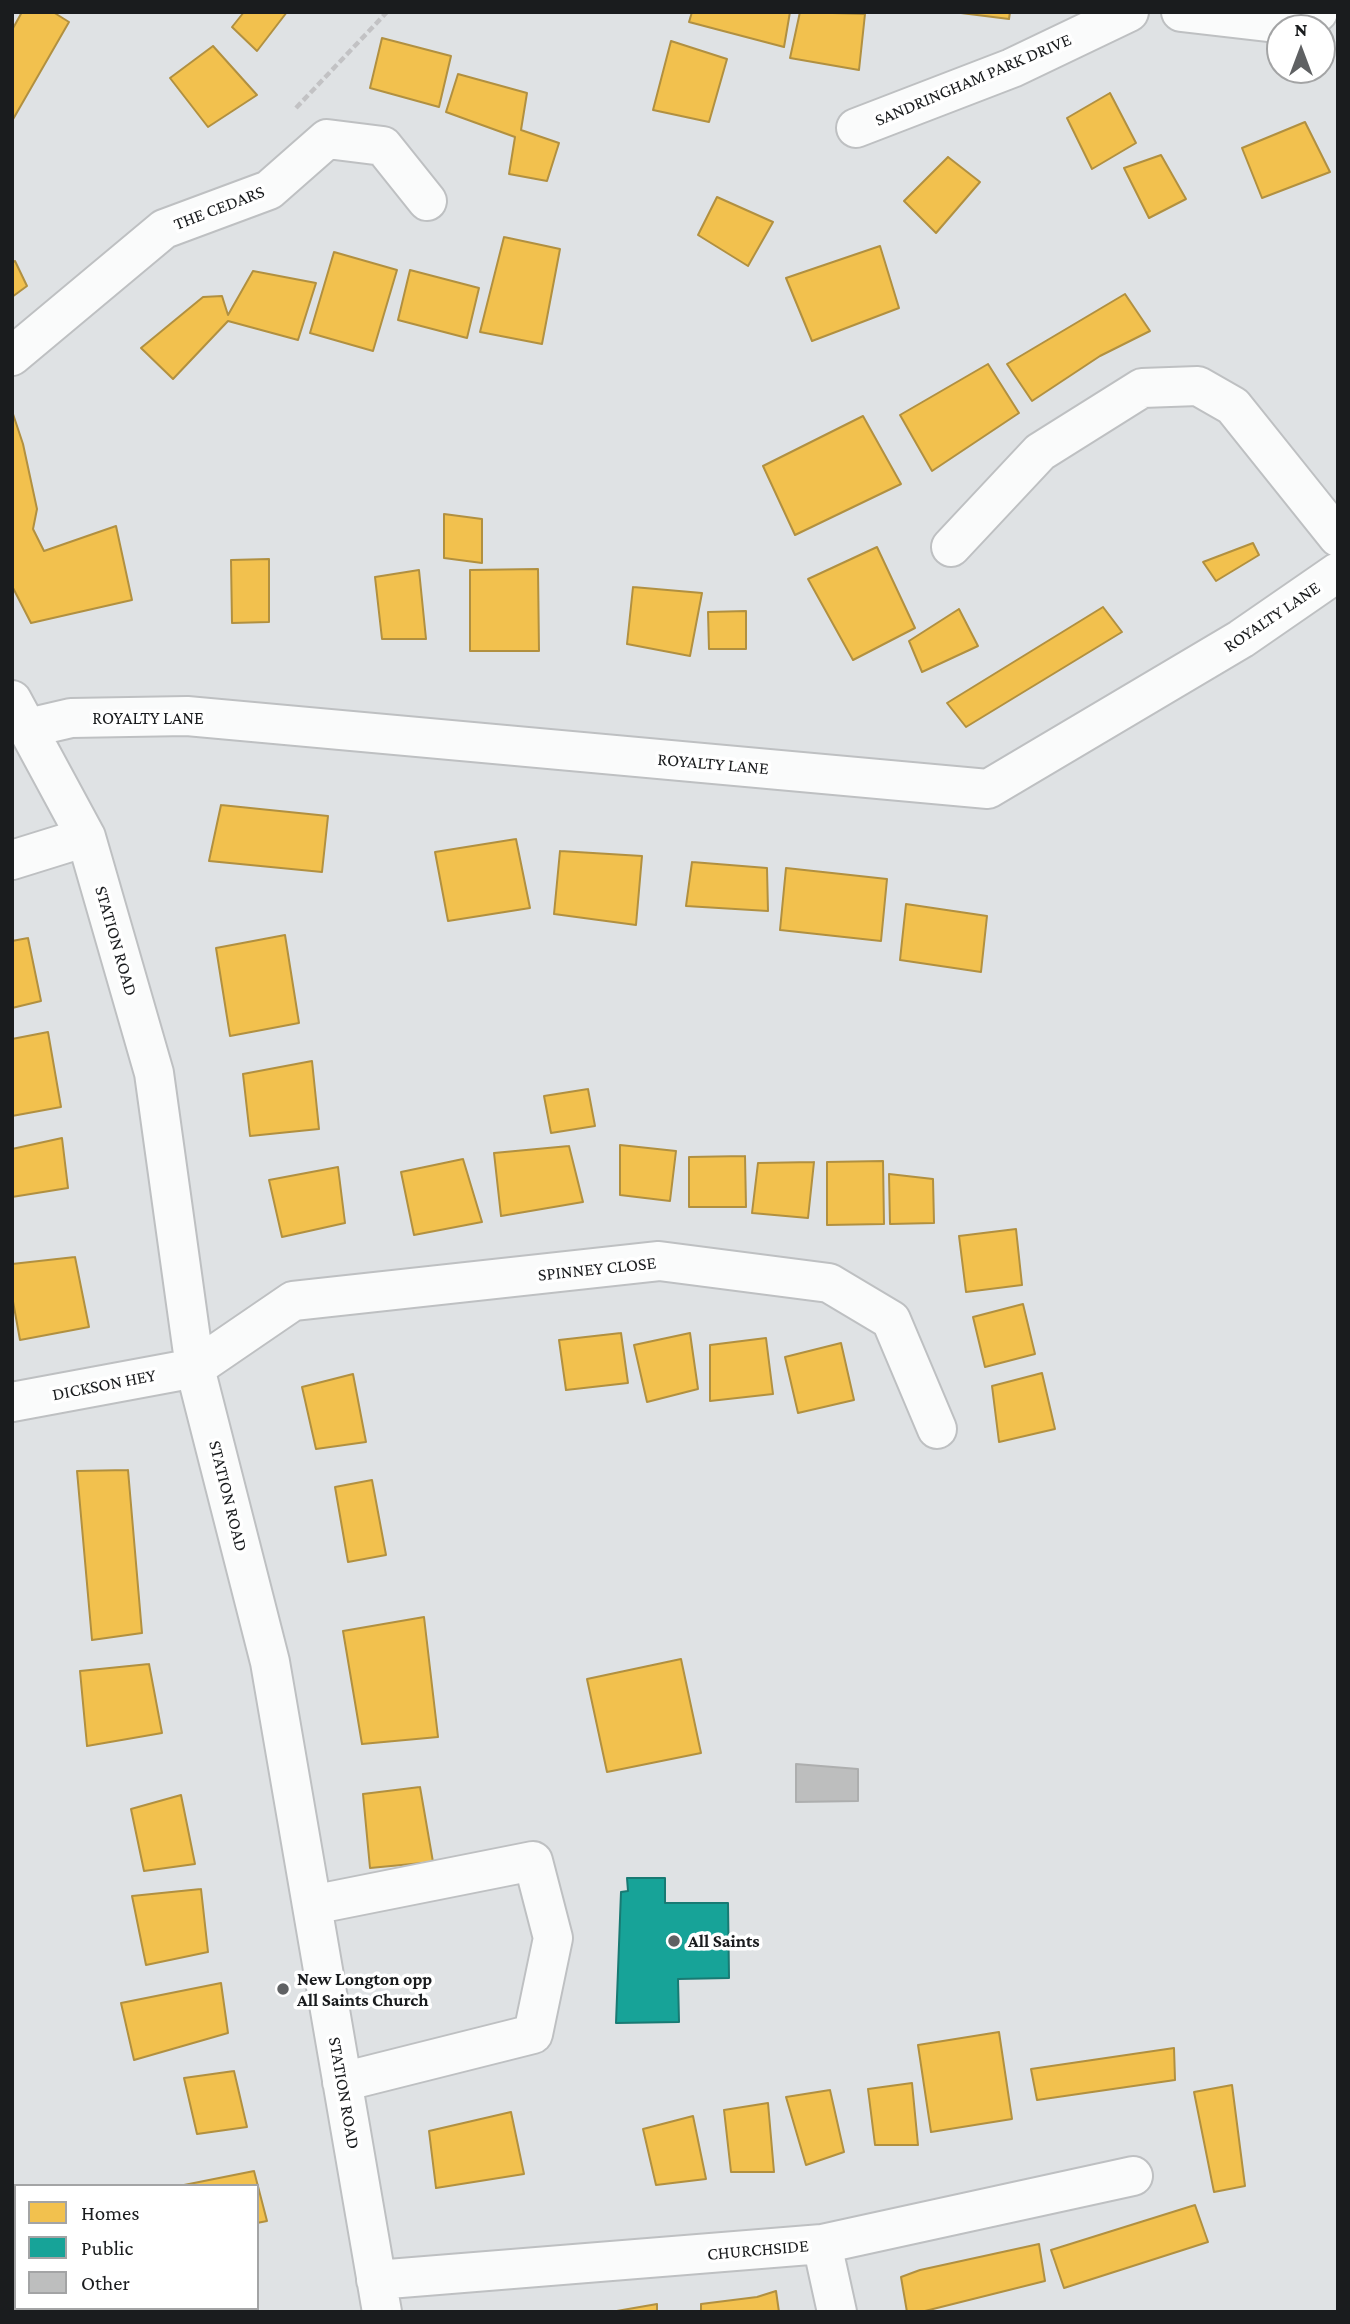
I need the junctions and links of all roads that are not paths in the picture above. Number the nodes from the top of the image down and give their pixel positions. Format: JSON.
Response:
{"nodes":[{"id":1,"x":1129,"y":12,"type":"edge"},
{"id":2,"x":1181,"y":12,"type":"edge"},
{"id":3,"x":1318,"y":12,"type":"edge"},
{"id":4,"x":856,"y":128,"type":"dead end"},
{"id":5,"x":427,"y":201,"type":"dead end"},
{"id":6,"x":12,"y":356,"type":"edge"},
{"id":7,"x":1338,"y":537,"type":"edge"},
{"id":8,"x":951,"y":547,"type":"dead end"},
{"id":9,"x":1338,"y":572,"type":"edge"},
{"id":10,"x":20,"y":714,"type":"edge"},
{"id":11,"x":86,"y":837,"type":"junction"},
{"id":12,"x":12,"y":860,"type":"edge"},
{"id":13,"x":195,"y":1368,"type":"junction"},
{"id":14,"x":12,"y":1402,"type":"edge"},
{"id":15,"x":937,"y":1429,"type":"dead end"},
{"id":16,"x":312,"y":1905,"type":"junction"},
{"id":17,"x":342,"y":2082,"type":"junction"},
{"id":18,"x":1133,"y":2176,"type":"dead end"},
{"id":19,"x":822,"y":2244,"type":"junction"},
{"id":20,"x":379,"y":2296,"type":"edge"},
{"id":21,"x":837,"y":2312,"type":"edge"}],
"edges":[{"from":1,"to":4,"type":"street","name":"SANDRINGHAM PARK DRIVE"},
{"from":2,"to":3,"type":"street"},
{"from":5,"to":6,"type":"street","name":"THE CEDARS"},
{"from":7,"to":8,"type":"street"},
{"from":9,"to":10,"type":"street","name":"ROYALTY LANE"},
{"from":10,"to":11,"type":"street","name":"STATION ROAD"},
{"from":11,"to":12,"type":"street"},
{"from":11,"to":13,"type":"street","name":"STATION ROAD"},
{"from":13,"to":14,"type":"street","name":"DICKSON HEY"},
{"from":13,"to":15,"type":"street","name":"SPINNEY CLOSE"},
{"from":13,"to":16,"type":"street","name":"STATION ROAD"},
{"from":16,"to":17,"type":"street","name":"STATION ROAD"},
{"from":16,"to":17,"type":"street"},
{"from":17,"to":20,"type":"street","name":"STATION ROAD"},
{"from":18,"to":19,"type":"street","name":"CHURCHSIDE"},
{"from":19,"to":20,"type":"street","name":"CHURCHSIDE"},
{"from":19,"to":21,"type":"street"}]}
